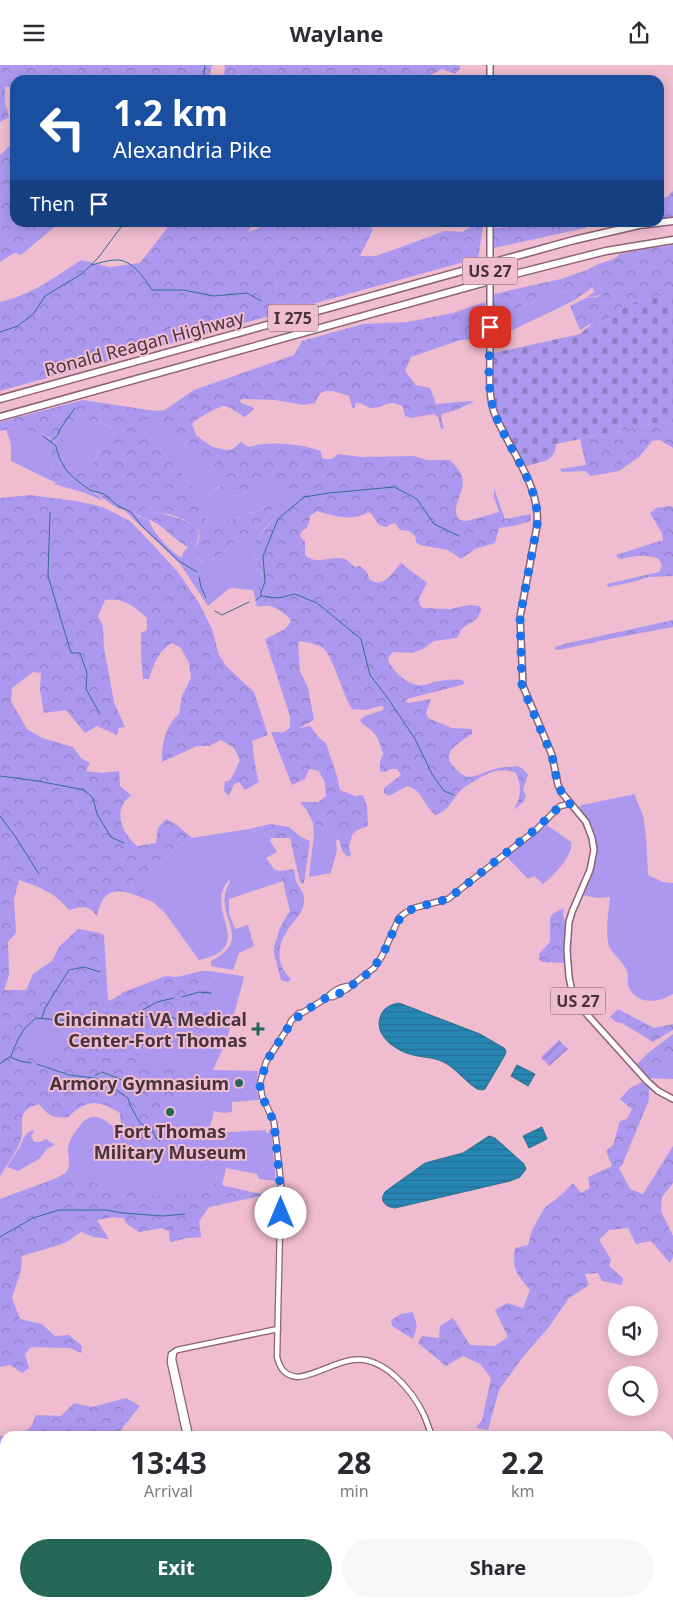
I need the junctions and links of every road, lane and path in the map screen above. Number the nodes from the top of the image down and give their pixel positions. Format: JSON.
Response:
{"nodes":[{"id":1,"x":490,"y":227,"type":"edge"},
{"id":2,"x":630,"y":227,"type":"edge"},
{"id":3,"x":673,"y":239,"type":"edge"},
{"id":4,"x":0,"y":399,"type":"edge"},
{"id":5,"x":0,"y":417,"type":"edge"},
{"id":6,"x":570,"y":804,"type":"junction"},
{"id":7,"x":673,"y":1099,"type":"edge"},
{"id":8,"x":278,"y":1329,"type":"junction"},
{"id":9,"x":174,"y":1351,"type":"junction"},
{"id":10,"x":185,"y":1431,"type":"edge"},
{"id":11,"x":189,"y":1431,"type":"edge"},
{"id":12,"x":430,"y":1431,"type":"edge"}],
"edges":[{"from":1,"to":6,"type":"main road","number":"US 27","bridge":true},
{"from":2,"to":4,"type":"highway","name":"Ronald Reagan Highway","number":"I 275"},
{"from":3,"to":5,"type":"highway","name":"Ronald Reagan Highway","number":"I 275"},
{"from":6,"to":7,"type":"main road","number":"US 27"},
{"from":6,"to":8,"type":"main road"},
{"from":8,"to":9,"type":"main road"},
{"from":8,"to":12,"type":"main road"},
{"from":9,"to":10,"type":"main road"},
{"from":9,"to":11,"type":"main road"}]}
